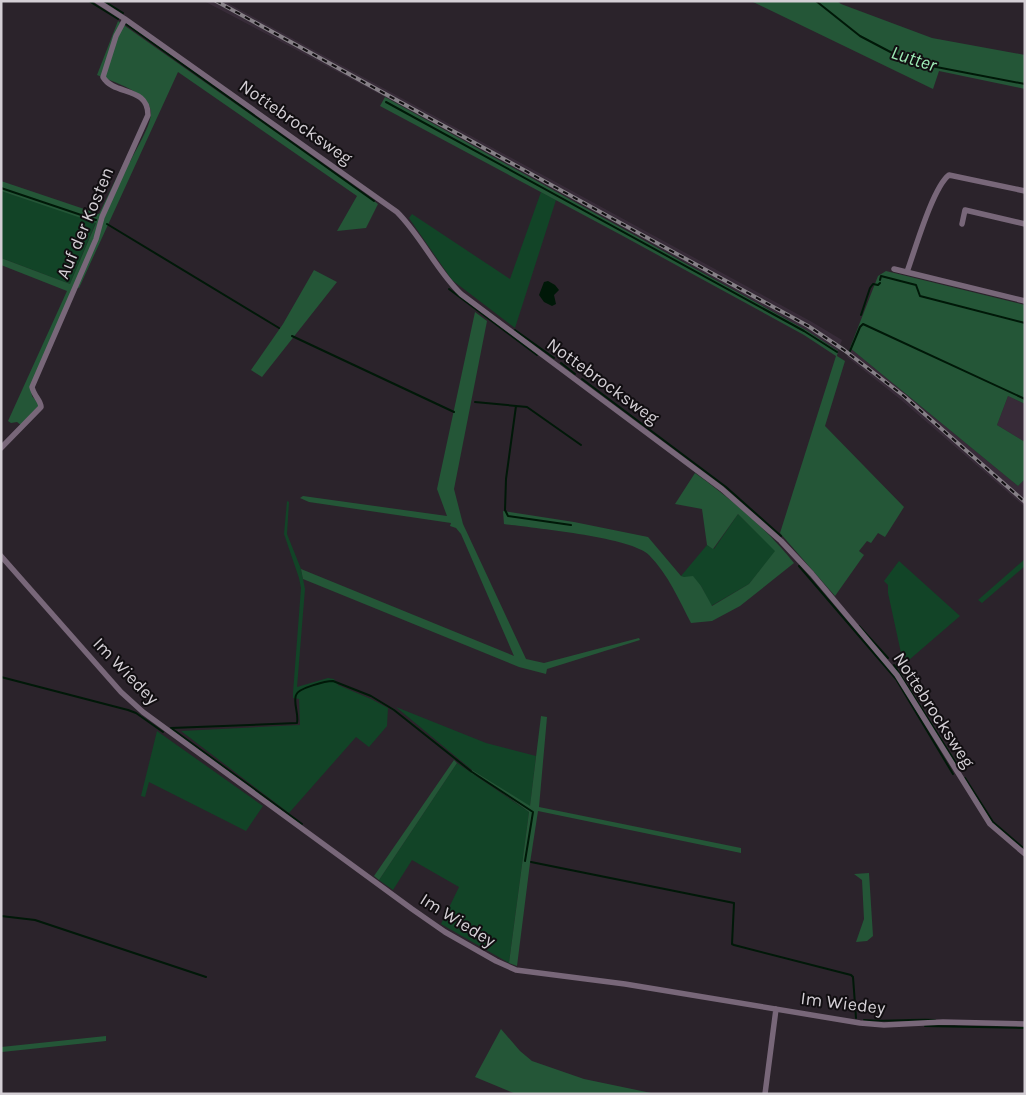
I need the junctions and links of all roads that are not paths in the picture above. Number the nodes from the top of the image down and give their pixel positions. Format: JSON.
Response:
{"nodes":[{"id":1,"x":97,"y":1,"type":"edge"},
{"id":2,"x":125,"y":19,"type":"junction"},
{"id":3,"x":1025,"y":190,"type":"edge"},
{"id":4,"x":962,"y":224,"type":"dead end"},
{"id":5,"x":1025,"y":224,"type":"edge"},
{"id":6,"x":894,"y":269,"type":"dead end"},
{"id":7,"x":907,"y":272,"type":"junction"},
{"id":8,"x":1025,"y":300,"type":"edge"},
{"id":9,"x":1,"y":448,"type":"edge"},
{"id":10,"x":1,"y":556,"type":"edge"},
{"id":11,"x":1025,"y":854,"type":"edge"},
{"id":12,"x":776,"y":1009,"type":"junction"},
{"id":13,"x":1025,"y":1024,"type":"edge"},
{"id":14,"x":765,"y":1094,"type":"edge"}],
"edges":[{"from":1,"to":2,"type":"street","name":"Nottebrocksweg"},
{"from":2,"to":9,"type":"street","name":"Auf der Kosten"},
{"from":2,"to":11,"type":"street","name":"Nottebrocksweg"},
{"from":3,"to":7,"type":"street"},
{"from":4,"to":5,"type":"street"},
{"from":6,"to":7,"type":"street"},
{"from":7,"to":8,"type":"street"},
{"from":10,"to":12,"type":"street","name":"Im Wiedey"},
{"from":12,"to":13,"type":"street","name":"Im Wiedey"},
{"from":12,"to":14,"type":"street"}]}
